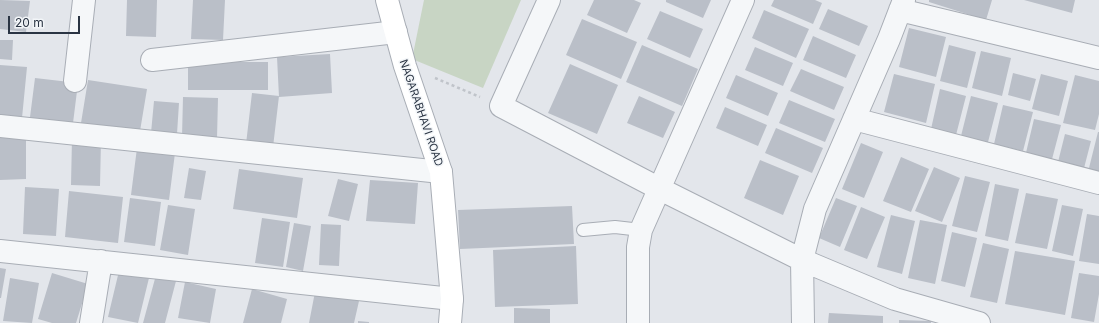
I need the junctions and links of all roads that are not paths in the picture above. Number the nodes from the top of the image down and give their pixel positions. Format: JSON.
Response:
{"nodes":[{"id":1,"x":84,"y":0,"type":"edge"},
{"id":2,"x":387,"y":0,"type":"edge"},
{"id":3,"x":549,"y":0,"type":"edge"},
{"id":4,"x":743,"y":0,"type":"edge"},
{"id":5,"x":902,"y":5,"type":"edge"},
{"id":6,"x":396,"y":32,"type":"junction"},
{"id":7,"x":1099,"y":58,"type":"edge"},
{"id":8,"x":152,"y":60,"type":"dead end"},
{"id":9,"x":75,"y":81,"type":"dead end"},
{"id":10,"x":854,"y":120,"type":"junction"},
{"id":11,"x":0,"y":126,"type":"edge"},
{"id":12,"x":441,"y":172,"type":"junction"},
{"id":13,"x":1099,"y":183,"type":"edge"},
{"id":14,"x":660,"y":189,"type":"junction"},
{"id":15,"x":583,"y":230,"type":"dead end"},
{"id":16,"x":641,"y":230,"type":"junction"},
{"id":17,"x":0,"y":251,"type":"edge"},
{"id":18,"x":802,"y":260,"type":"junction"},
{"id":19,"x":101,"y":261,"type":"junction"},
{"id":20,"x":452,"y":299,"type":"junction"},
{"id":21,"x":91,"y":323,"type":"edge"},
{"id":22,"x":450,"y":323,"type":"edge"},
{"id":23,"x":638,"y":323,"type":"edge"},
{"id":24,"x":803,"y":323,"type":"edge"},
{"id":25,"x":979,"y":323,"type":"edge"}],
"edges":[{"from":1,"to":9,"type":"street"},
{"from":2,"to":6,"type":"main road","name":"NAGARABHAVI ROAD"},
{"from":3,"to":14,"type":"street"},
{"from":4,"to":14,"type":"street"},
{"from":5,"to":7,"type":"street"},
{"from":5,"to":10,"type":"street"},
{"from":6,"to":8,"type":"street"},
{"from":6,"to":12,"type":"main road","name":"NAGARABHAVI ROAD"},
{"from":10,"to":13,"type":"street"},
{"from":10,"to":18,"type":"street"},
{"from":11,"to":12,"type":"street"},
{"from":12,"to":20,"type":"main road","name":"NAGARABHAVI ROAD"},
{"from":14,"to":16,"type":"street"},
{"from":14,"to":18,"type":"street"},
{"from":15,"to":16,"type":"lane"},
{"from":16,"to":23,"type":"street"},
{"from":17,"to":19,"type":"street"},
{"from":18,"to":24,"type":"street"},
{"from":18,"to":25,"type":"street"},
{"from":19,"to":20,"type":"street"},
{"from":19,"to":21,"type":"street"},
{"from":20,"to":22,"type":"main road","name":"NAGARABHAVI ROAD"}]}
